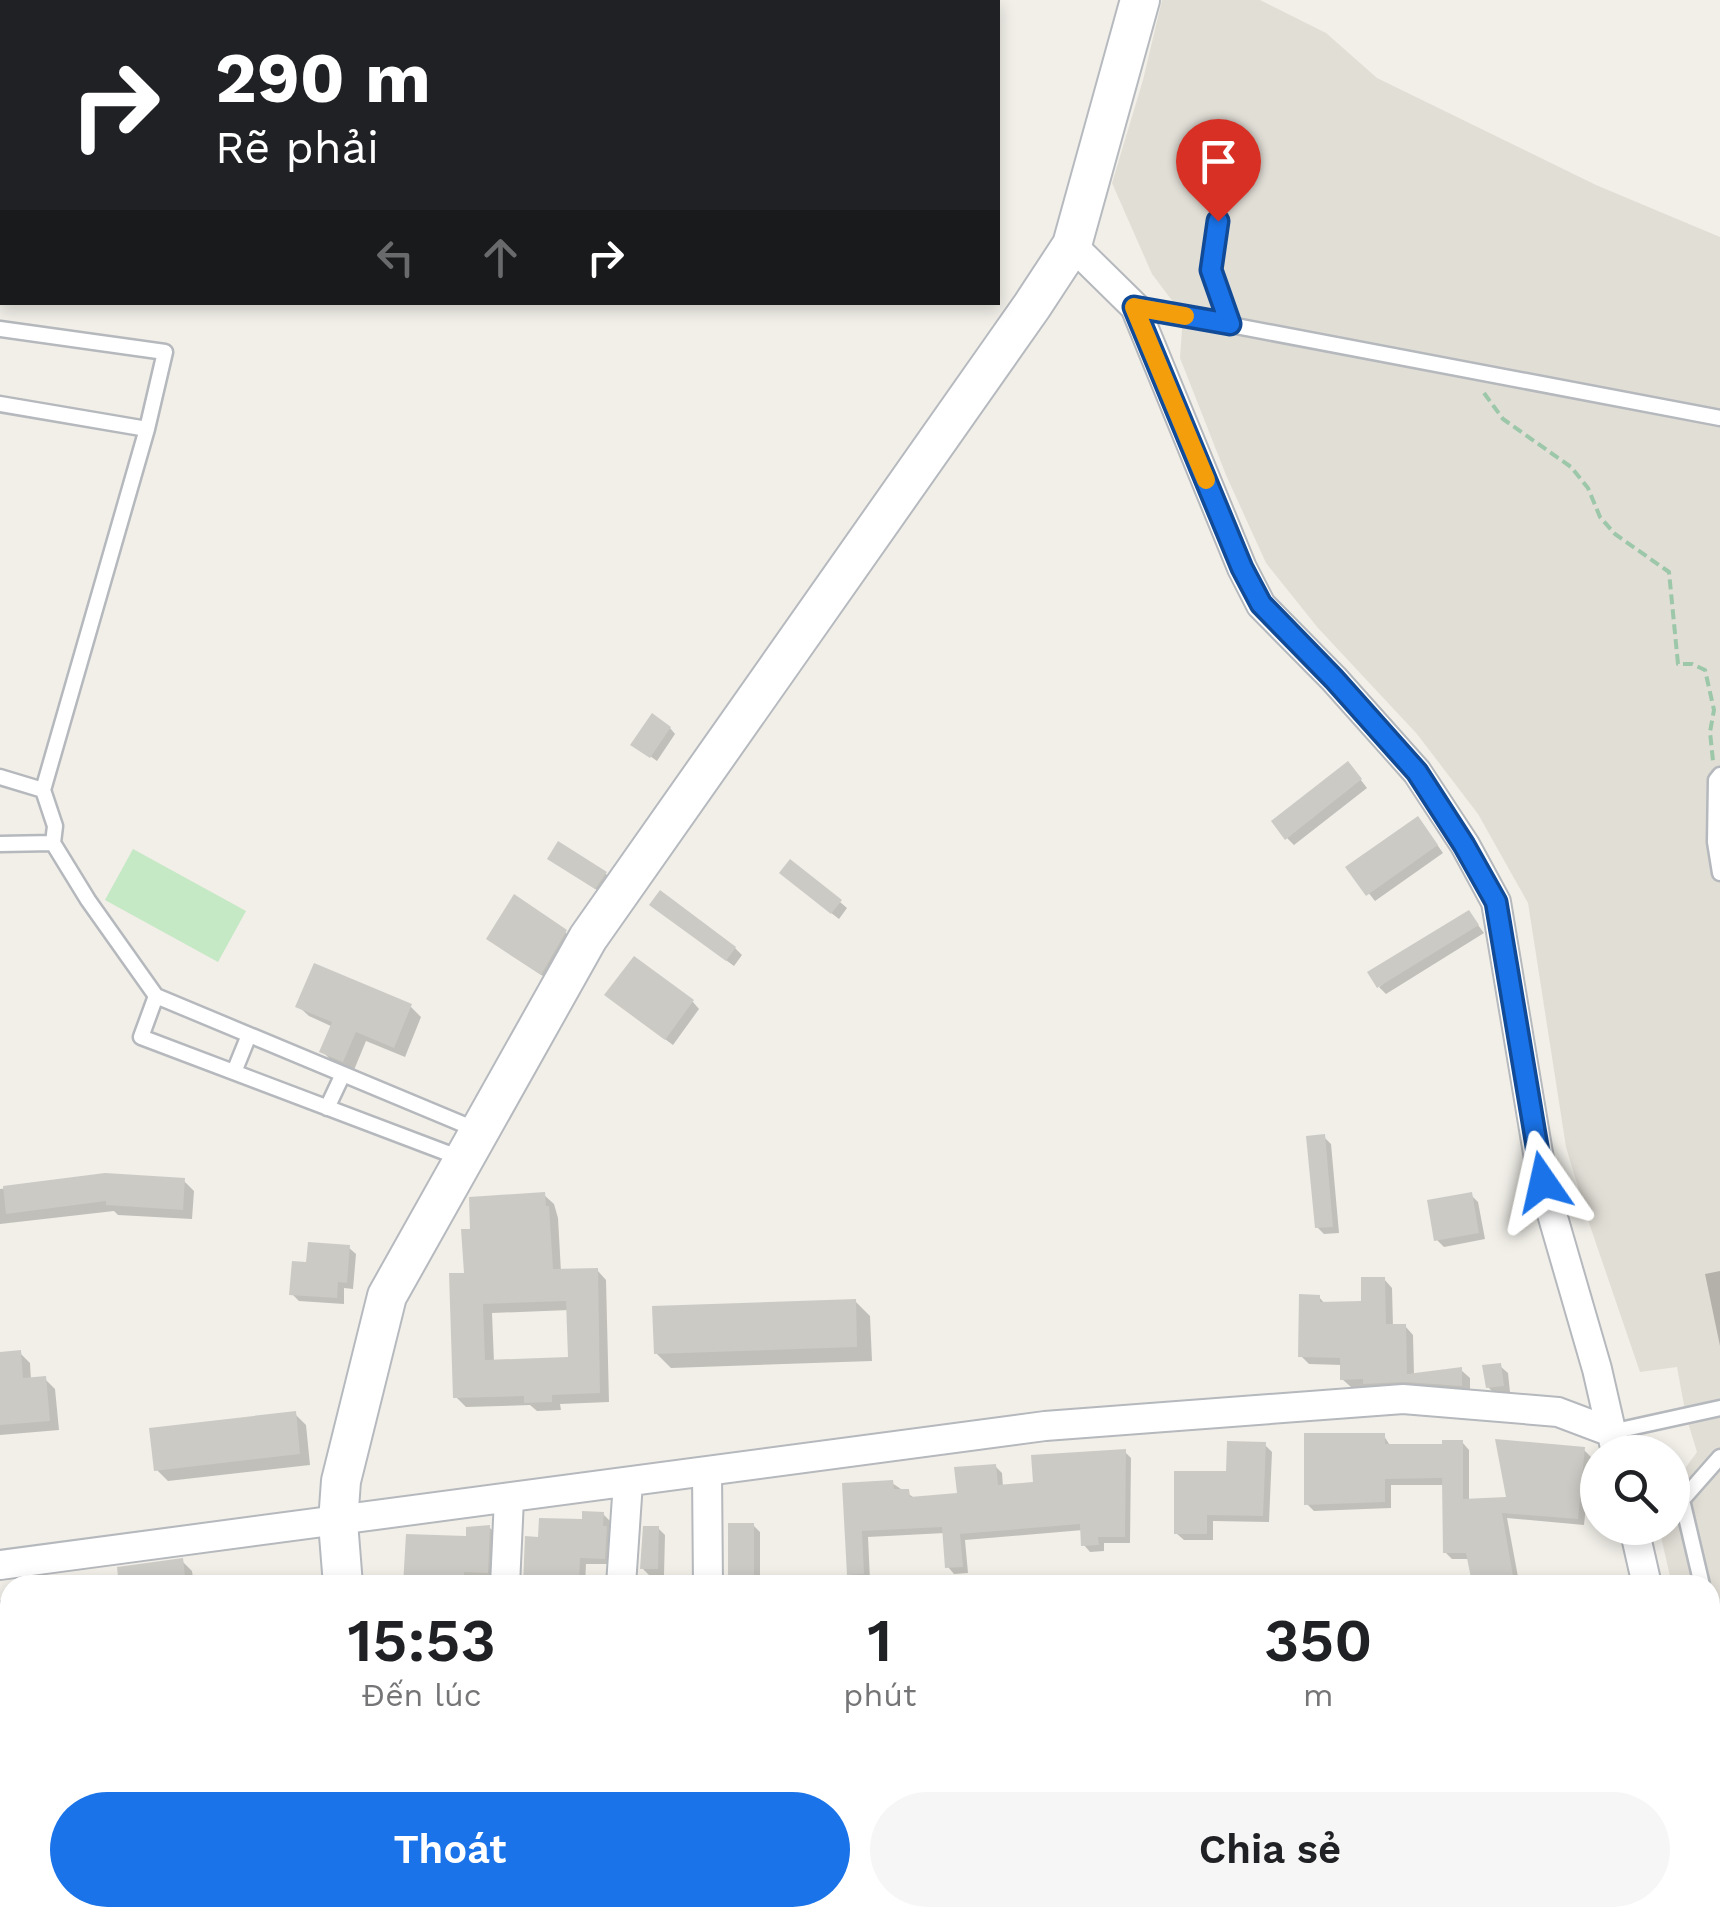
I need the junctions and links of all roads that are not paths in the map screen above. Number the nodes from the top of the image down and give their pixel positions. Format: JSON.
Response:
{"nodes":[{"id":1,"x":1140,"y":0,"type":"edge"},
{"id":2,"x":1218,"y":221,"type":"dead end"},
{"id":3,"x":1072,"y":245,"type":"junction"},
{"id":4,"x":1134,"y":307,"type":"junction"},
{"id":5,"x":1230,"y":324,"type":"junction"},
{"id":6,"x":0,"y":329,"type":"edge"},
{"id":7,"x":0,"y":404,"type":"edge"},
{"id":8,"x":1720,"y":418,"type":"edge"},
{"id":9,"x":147,"y":429,"type":"junction"},
{"id":10,"x":0,"y":777,"type":"edge"},
{"id":11,"x":1718,"y":777,"type":"edge"},
{"id":12,"x":44,"y":790,"type":"junction"},
{"id":13,"x":0,"y":844,"type":"edge"},
{"id":14,"x":53,"y":844,"type":"junction"},
{"id":15,"x":1720,"y":873,"type":"edge"},
{"id":16,"x":156,"y":996,"type":"junction"},
{"id":17,"x":250,"y":1035,"type":"junction"},
{"id":18,"x":234,"y":1072,"type":"junction"},
{"id":19,"x":343,"y":1074,"type":"junction"},
{"id":20,"x":327,"y":1108,"type":"junction"},
{"id":21,"x":471,"y":1145,"type":"junction"},
{"id":22,"x":1720,"y":1408,"type":"edge"},
{"id":23,"x":1601,"y":1435,"type":"edge"},
{"id":24,"x":1612,"y":1435,"type":"edge"},
{"id":25,"x":1636,"y":1435,"type":"edge"},
{"id":26,"x":1720,"y":1457,"type":"edge"},
{"id":27,"x":707,"y":1472,"type":"junction"},
{"id":28,"x":628,"y":1482,"type":"junction"},
{"id":29,"x":510,"y":1498,"type":"junction"},
{"id":30,"x":338,"y":1522,"type":"junction"},
{"id":31,"x":1638,"y":1545,"type":"edge"},
{"id":32,"x":0,"y":1565,"type":"edge"},
{"id":33,"x":342,"y":1575,"type":"edge"},
{"id":34,"x":506,"y":1575,"type":"edge"},
{"id":35,"x":622,"y":1575,"type":"edge"},
{"id":36,"x":708,"y":1575,"type":"edge"},
{"id":37,"x":1645,"y":1575,"type":"edge"},
{"id":38,"x":1700,"y":1575,"type":"edge"}],
"edges":[{"from":1,"to":3,"type":"street"},
{"from":2,"to":5,"type":"lane"},
{"from":3,"to":4,"type":"street"},
{"from":3,"to":21,"type":"street"},
{"from":4,"to":5,"type":"lane"},
{"from":4,"to":24,"type":"street"},
{"from":5,"to":8,"type":"lane"},
{"from":6,"to":9,"type":"lane"},
{"from":7,"to":9,"type":"lane"},
{"from":9,"to":12,"type":"lane"},
{"from":10,"to":12,"type":"lane"},
{"from":11,"to":15,"type":"lane"},
{"from":12,"to":14,"type":"lane"},
{"from":13,"to":14,"type":"lane"},
{"from":14,"to":16,"type":"lane"},
{"from":16,"to":17,"type":"lane"},
{"from":16,"to":18,"type":"lane"},
{"from":17,"to":18,"type":"lane"},
{"from":17,"to":19,"type":"lane"},
{"from":18,"to":20,"type":"lane"},
{"from":19,"to":20,"type":"lane"},
{"from":19,"to":21,"type":"lane"},
{"from":20,"to":21,"type":"lane"},
{"from":21,"to":30,"type":"street"},
{"from":22,"to":25,"type":"lane"},
{"from":23,"to":27,"type":"street"},
{"from":26,"to":38,"type":"lane"},
{"from":27,"to":28,"type":"street"},
{"from":27,"to":36,"type":"street"},
{"from":28,"to":29,"type":"street"},
{"from":28,"to":35,"type":"street"},
{"from":29,"to":30,"type":"street"},
{"from":29,"to":34,"type":"street"},
{"from":30,"to":32,"type":"street"},
{"from":30,"to":33,"type":"street"},
{"from":31,"to":37,"type":"street"}]}
